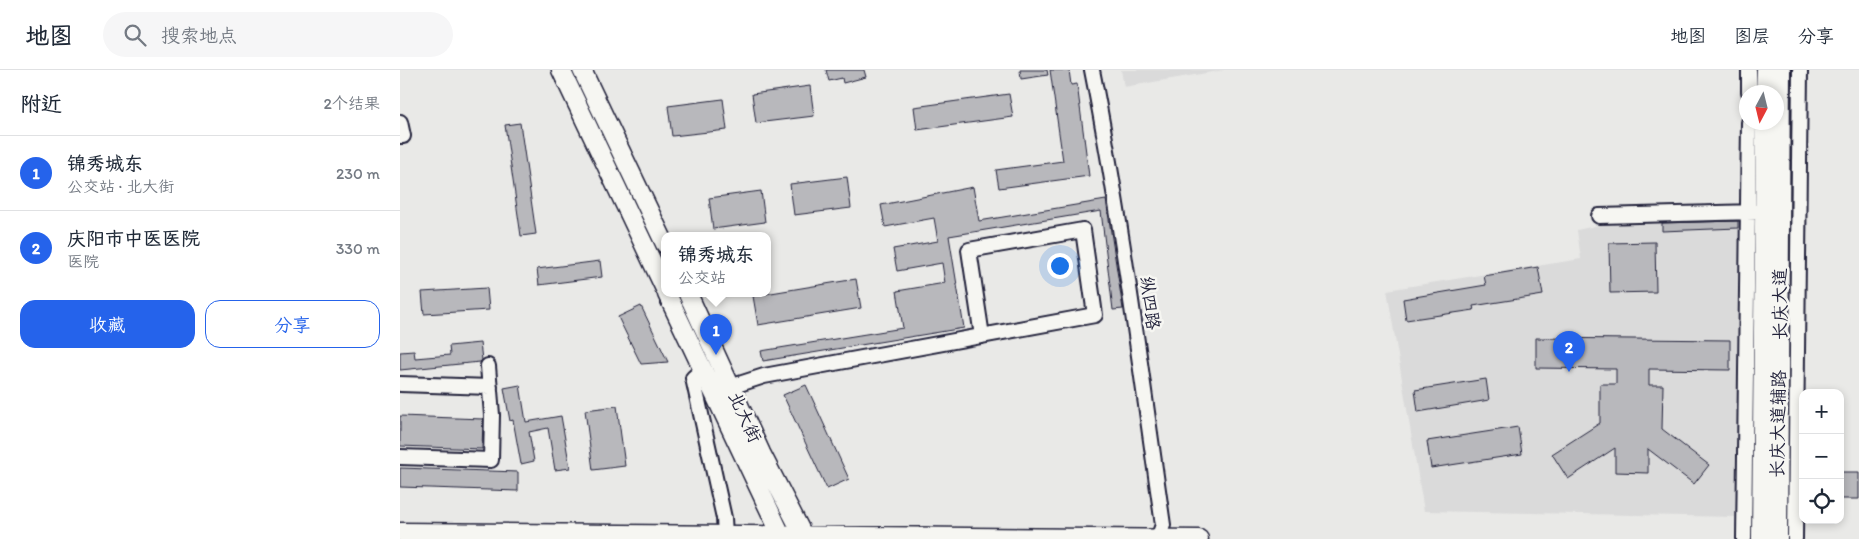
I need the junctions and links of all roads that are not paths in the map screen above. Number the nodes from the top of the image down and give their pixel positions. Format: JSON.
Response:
{"nodes":[{"id":1,"x":561,"y":70,"type":"edge"},
{"id":2,"x":582,"y":70,"type":"edge"},
{"id":3,"x":1092,"y":70,"type":"edge"},
{"id":4,"x":1098,"y":70,"type":"edge"},
{"id":5,"x":1749,"y":70,"type":"edge"},
{"id":6,"x":1766,"y":70,"type":"edge"},
{"id":7,"x":1782,"y":70,"type":"edge"},
{"id":8,"x":1800,"y":70,"type":"edge"},
{"id":9,"x":1749,"y":85,"type":"edge"},
{"id":10,"x":1766,"y":85,"type":"edge"},
{"id":11,"x":400,"y":122,"type":"edge"},
{"id":12,"x":1750,"y":130,"type":"edge"},
{"id":13,"x":1764,"y":130,"type":"edge"},
{"id":14,"x":400,"y":136,"type":"edge"},
{"id":15,"x":1756,"y":212,"type":"junction"},
{"id":16,"x":1599,"y":216,"type":"dead end"},
{"id":17,"x":661,"y":236,"type":"edge"},
{"id":18,"x":661,"y":281,"type":"edge"},
{"id":19,"x":668,"y":297,"type":"edge"},
{"id":20,"x":689,"y":297,"type":"edge"},
{"id":21,"x":982,"y":336,"type":"junction"},
{"id":22,"x":488,"y":366,"type":"dead end"},
{"id":23,"x":702,"y":370,"type":"junction"},
{"id":24,"x":400,"y":384,"type":"edge"},
{"id":25,"x":490,"y":387,"type":"junction"},
{"id":26,"x":730,"y":388,"type":"junction"},
{"id":27,"x":400,"y":457,"type":"edge"},
{"id":28,"x":400,"y":532,"type":"edge"},
{"id":29,"x":725,"y":535,"type":"junction"},
{"id":30,"x":782,"y":537,"type":"edge"},
{"id":31,"x":804,"y":538,"type":"edge"},
{"id":32,"x":1153,"y":539,"type":"edge"},
{"id":33,"x":1178,"y":539,"type":"edge"},
{"id":34,"x":1199,"y":539,"type":"edge"},
{"id":35,"x":1744,"y":539,"type":"edge"},
{"id":36,"x":1762,"y":539,"type":"edge"},
{"id":37,"x":1778,"y":539,"type":"edge"},
{"id":38,"x":1795,"y":539,"type":"edge"}],
"edges":[{"from":1,"to":18,"type":"main road"},
{"from":2,"to":17,"type":"main road"},
{"from":3,"to":32,"type":"street","name":"纵四路"},
{"from":4,"to":33,"type":"street","name":"纵四路"},
{"from":5,"to":9,"type":"street"},
{"from":6,"to":10,"type":"main road"},
{"from":7,"to":37,"type":"main road","name":"长庆大道"},
{"from":8,"to":38,"type":"street","name":"长庆大道辅路"},
{"from":11,"to":14,"type":"street"},
{"from":12,"to":15,"type":"street","name":"长庆大道辅路"},
{"from":13,"to":15,"type":"main road","name":"长庆大道"},
{"from":15,"to":16,"type":"street"},
{"from":15,"to":35,"type":"street","name":"长庆大道辅路"},
{"from":15,"to":36,"type":"main road","name":"长庆大道"},
{"from":19,"to":23,"type":"main road","name":"北大街"},
{"from":20,"to":26,"type":"main road","name":"北大街"},
{"from":21,"to":21,"type":"street"},
{"from":21,"to":26,"type":"street"},
{"from":22,"to":25,"type":"street"},
{"from":23,"to":29,"type":"street"},
{"from":23,"to":30,"type":"main road","name":"北大街"},
{"from":24,"to":25,"type":"street"},
{"from":25,"to":27,"type":"street"},
{"from":26,"to":31,"type":"main road","name":"北大街"},
{"from":28,"to":29,"type":"main road"},
{"from":29,"to":30,"type":"main road"},
{"from":30,"to":31,"type":"main road"},
{"from":31,"to":32,"type":"main road"},
{"from":32,"to":33,"type":"main road"},
{"from":33,"to":34,"type":"main road"}]}
